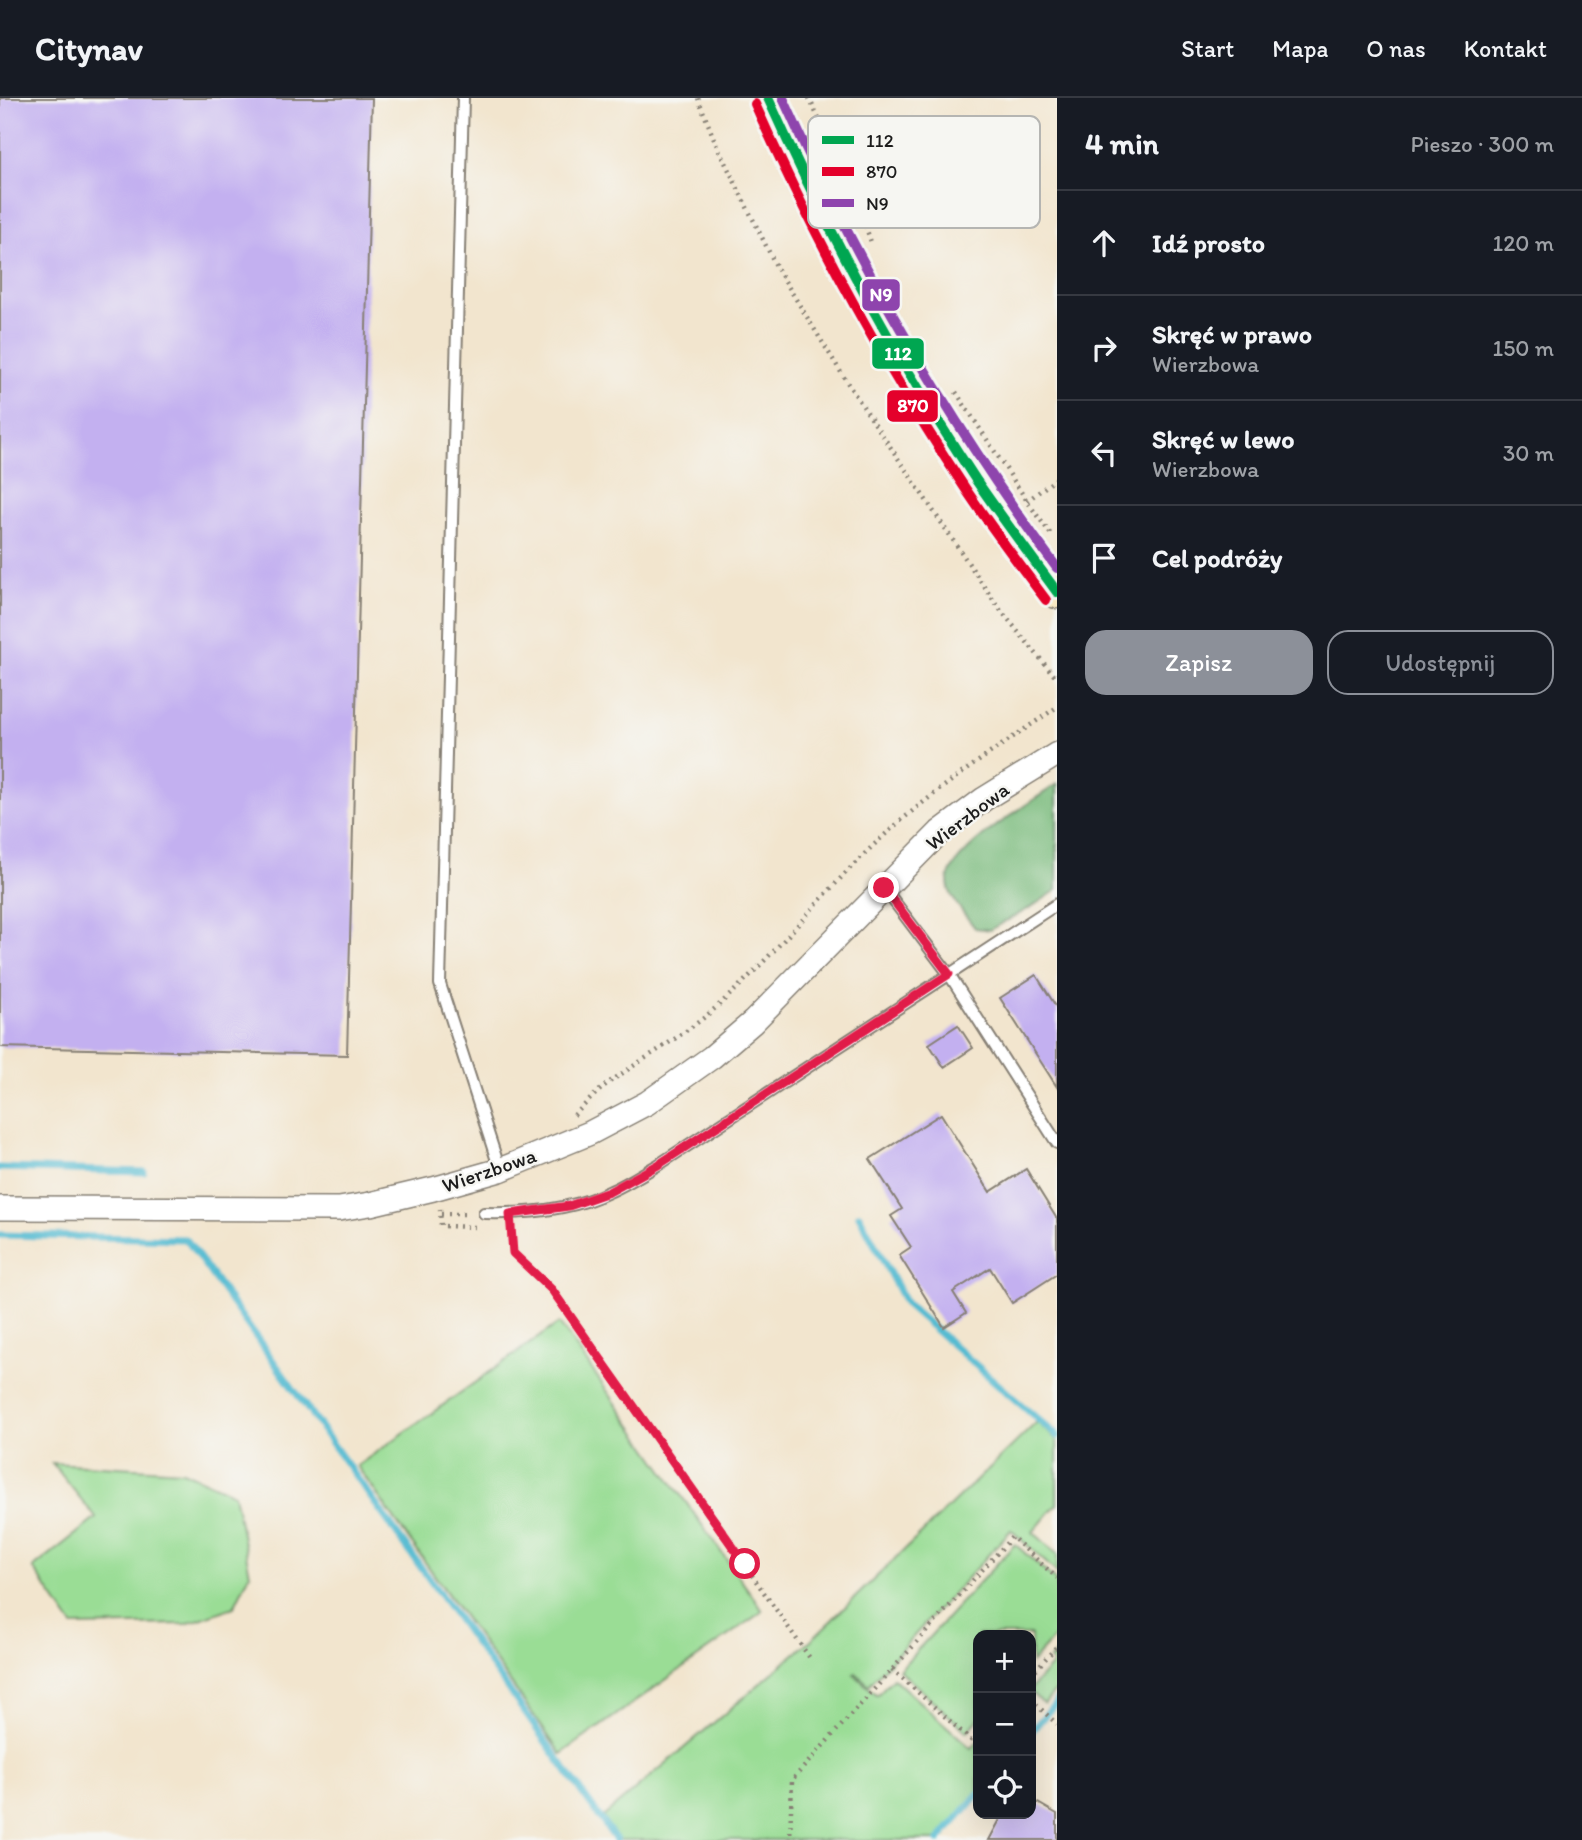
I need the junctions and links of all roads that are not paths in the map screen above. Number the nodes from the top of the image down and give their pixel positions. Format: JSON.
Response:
{"nodes":[{"id":1,"x":463,"y":98,"type":"edge"},
{"id":2,"x":768,"y":98,"type":"edge"},
{"id":3,"x":808,"y":185,"type":"edge"},
{"id":4,"x":830,"y":228,"type":"edge"},
{"id":5,"x":1057,"y":592,"type":"edge"},
{"id":6,"x":1057,"y":754,"type":"edge"},
{"id":7,"x":884,"y":888,"type":"junction"},
{"id":8,"x":1057,"y":904,"type":"edge"},
{"id":9,"x":949,"y":974,"type":"junction"},
{"id":10,"x":1057,"y":1143,"type":"edge"},
{"id":11,"x":500,"y":1170,"type":"junction"},
{"id":12,"x":0,"y":1208,"type":"edge"},
{"id":13,"x":484,"y":1213,"type":"road end"}],
"edges":[{"from":1,"to":11,"type":"lane"},
{"from":2,"to":3,"type":"main road"},
{"from":4,"to":5,"type":"main road"},
{"from":6,"to":7,"type":"street","name":"Wierzbowa"},
{"from":7,"to":9,"type":"lane"},
{"from":7,"to":11,"type":"street","name":"Wierzbowa"},
{"from":8,"to":9,"type":"lane","name":"Wierzbowa"},
{"from":9,"to":10,"type":"lane"},
{"from":9,"to":13,"type":"lane","name":"Wierzbowa"},
{"from":11,"to":12,"type":"street","name":"Wierzbowa"}]}
